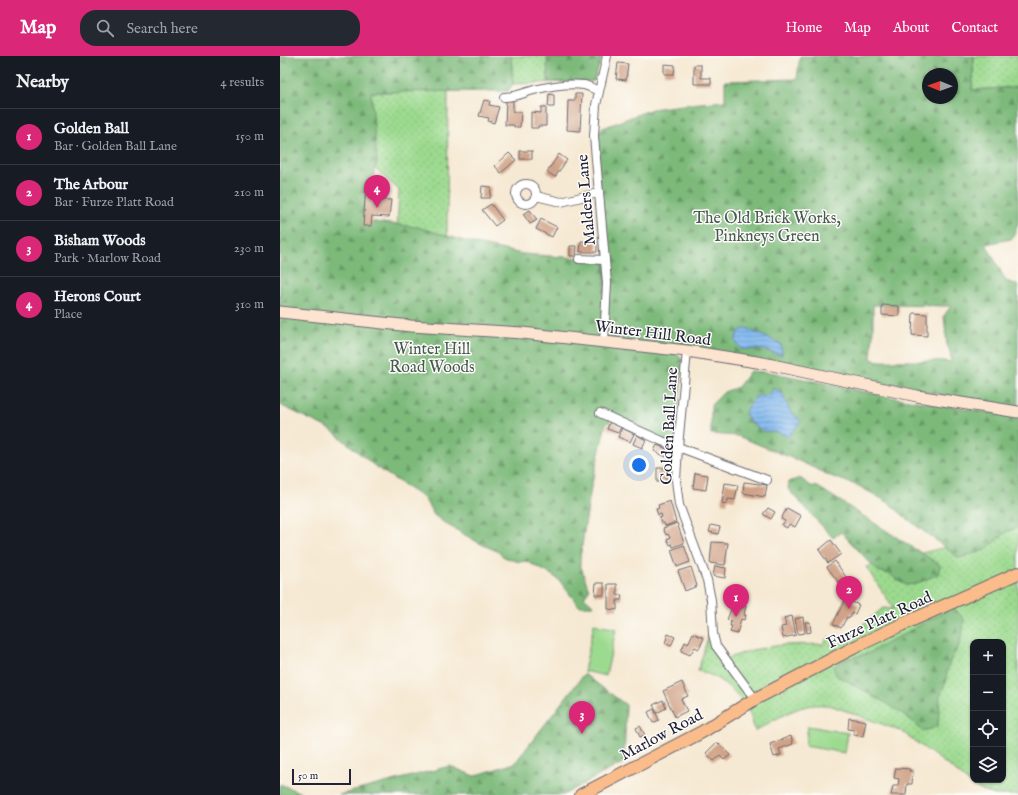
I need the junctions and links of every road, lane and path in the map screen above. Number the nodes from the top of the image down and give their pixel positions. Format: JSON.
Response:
{"nodes":[{"id":1,"x":607,"y":56,"type":"edge"},
{"id":2,"x":599,"y":91,"type":"junction"},
{"id":3,"x":504,"y":97,"type":"dead end"},
{"id":4,"x":598,"y":194,"type":"junction"},
{"id":5,"x":536,"y":196,"type":"dead end"},
{"id":6,"x":579,"y":259,"type":"dead end"},
{"id":7,"x":605,"y":260,"type":"junction"},
{"id":8,"x":280,"y":312,"type":"edge"},
{"id":9,"x":604,"y":342,"type":"junction"},
{"id":10,"x":686,"y":351,"type":"junction"},
{"id":11,"x":1018,"y":412,"type":"edge"},
{"id":12,"x":600,"y":413,"type":"dead end"},
{"id":13,"x":678,"y":447,"type":"junction"},
{"id":14,"x":767,"y":480,"type":"dead end"},
{"id":15,"x":1018,"y":573,"type":"edge"},
{"id":16,"x":755,"y":699,"type":"junction"},
{"id":17,"x":581,"y":795,"type":"edge"}],
"edges":[{"from":1,"to":2,"type":"street","name":"Malders Lane"},
{"from":2,"to":3,"type":"street"},
{"from":2,"to":4,"type":"street","name":"Malders Lane"},
{"from":4,"to":5,"type":"street"},
{"from":4,"to":7,"type":"street","name":"Malders Lane"},
{"from":6,"to":7,"type":"street"},
{"from":7,"to":9,"type":"street","name":"Malders Lane"},
{"from":8,"to":9,"type":"street","name":"Winter Hill Road"},
{"from":9,"to":10,"type":"street","name":"Winter Hill Road"},
{"from":10,"to":11,"type":"street","name":"Winter Hill Road"},
{"from":10,"to":13,"type":"street","name":"Golden Ball Lane"},
{"from":12,"to":13,"type":"street"},
{"from":13,"to":14,"type":"street"},
{"from":13,"to":16,"type":"street","name":"Golden Ball Lane"},
{"from":15,"to":16,"type":"main road","name":"Furze Platt Road"},
{"from":16,"to":17,"type":"main road","name":"Marlow Road"}]}
